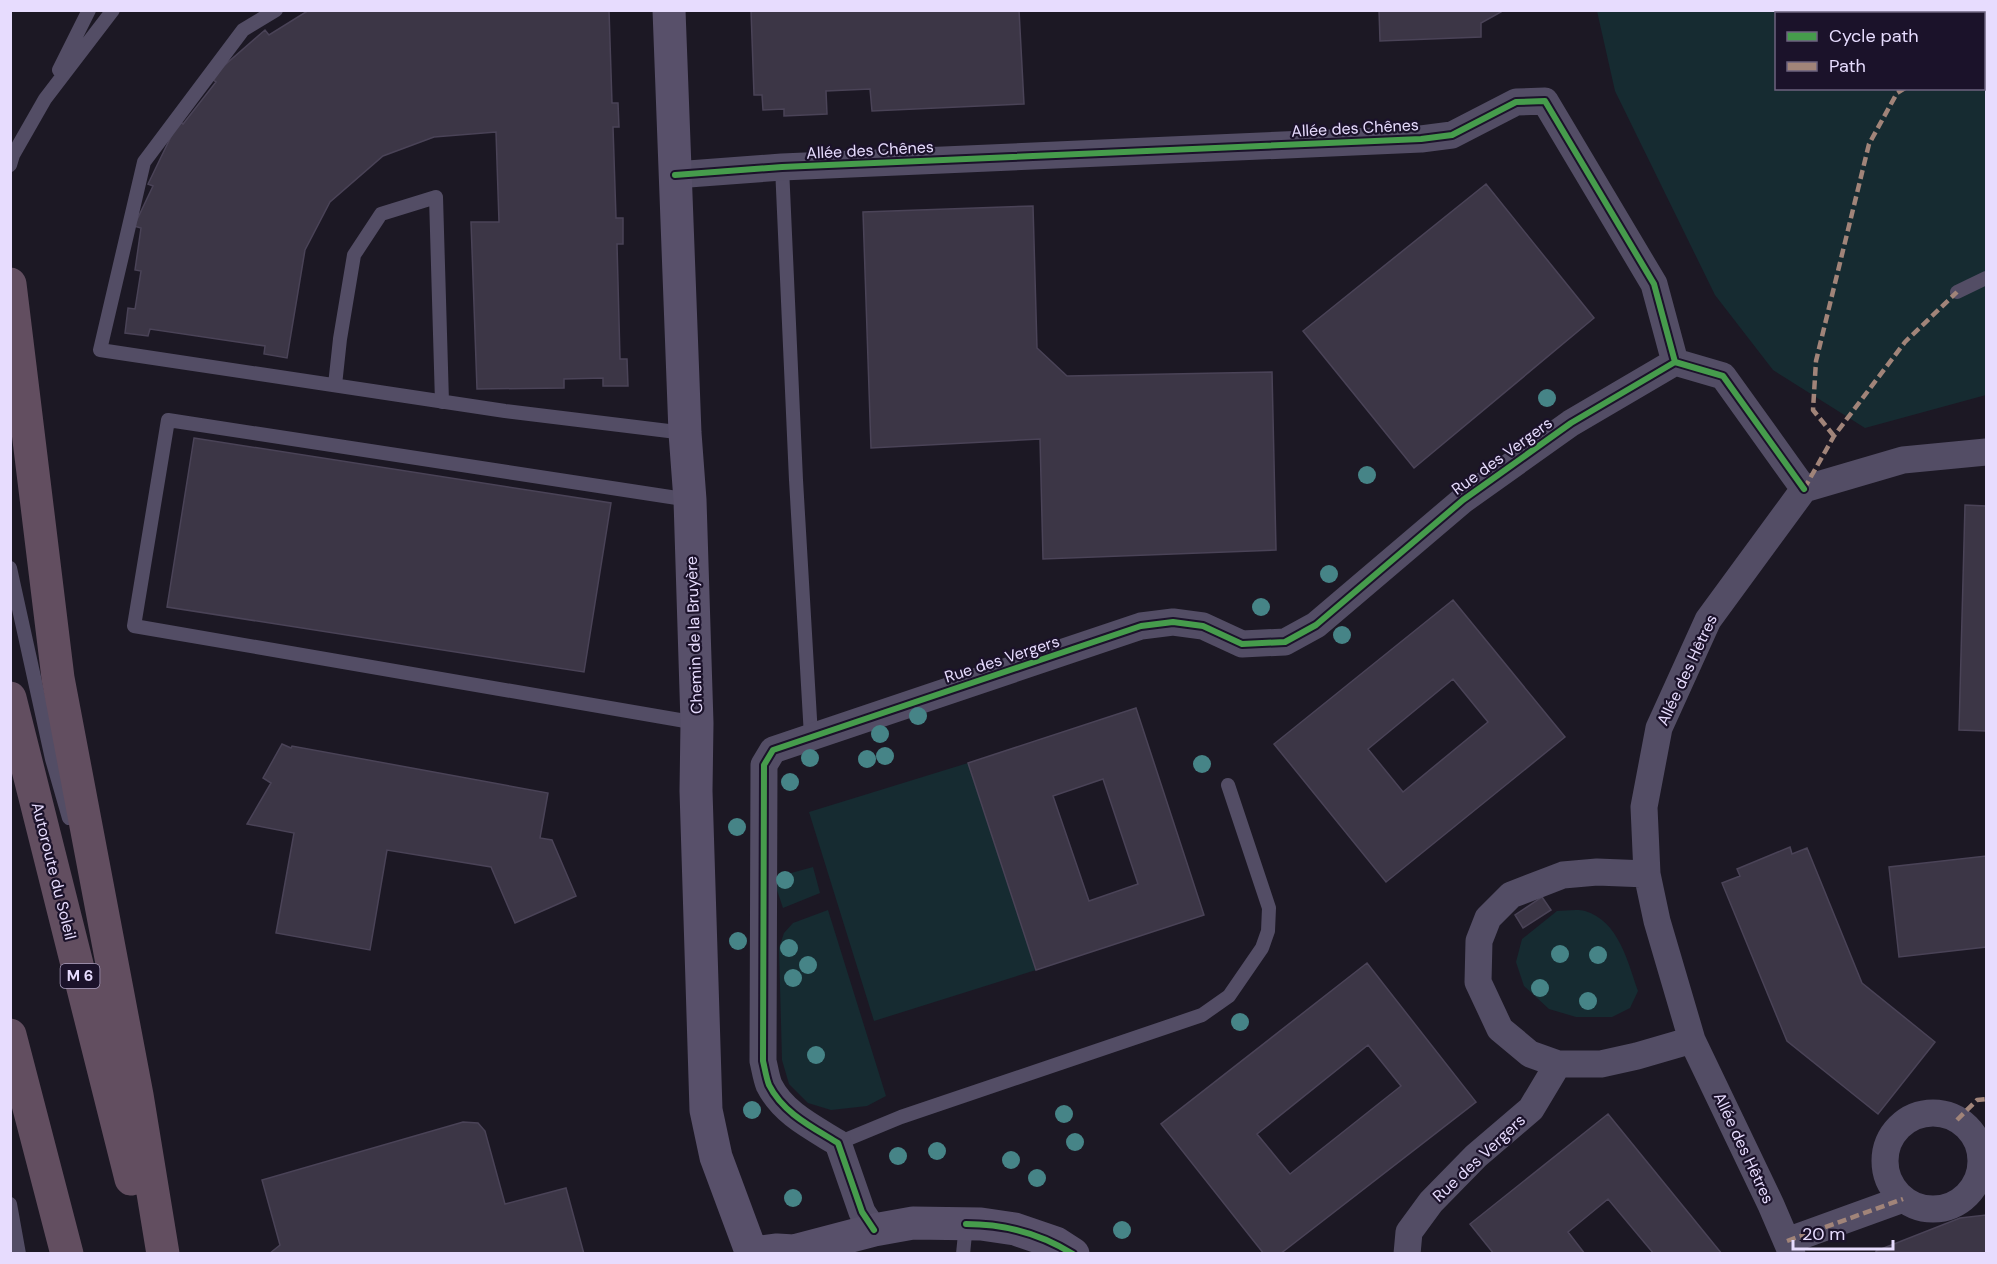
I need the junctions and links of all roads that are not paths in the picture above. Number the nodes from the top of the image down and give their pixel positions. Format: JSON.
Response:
{"nodes":[{"id":1,"x":88,"y":10,"type":"edge"},
{"id":2,"x":113,"y":10,"type":"edge"},
{"id":3,"x":276,"y":10,"type":"edge"},
{"id":4,"x":669,"y":10,"type":"edge"},
{"id":5,"x":45,"y":99,"type":"junction"},
{"id":6,"x":10,"y":165,"type":"edge"},
{"id":7,"x":782,"y":167,"type":"junction"},
{"id":8,"x":675,"y":175,"type":"junction"},
{"id":9,"x":1986,"y":278,"type":"edge"},
{"id":10,"x":10,"y":284,"type":"edge"},
{"id":11,"x":1957,"y":292,"type":"dead end"},
{"id":12,"x":1675,"y":362,"type":"junction"},
{"id":13,"x":335,"y":385,"type":"junction"},
{"id":14,"x":442,"y":402,"type":"junction"},
{"id":15,"x":685,"y":433,"type":"junction"},
{"id":16,"x":1986,"y":452,"type":"edge"},
{"id":17,"x":1804,"y":489,"type":"junction"},
{"id":18,"x":690,"y":500,"type":"junction"},
{"id":19,"x":10,"y":568,"type":"edge"},
{"id":20,"x":10,"y":698,"type":"edge"},
{"id":21,"x":697,"y":723,"type":"junction"},
{"id":22,"x":811,"y":736,"type":"junction"},
{"id":23,"x":1228,"y":785,"type":"dead end"},
{"id":24,"x":1647,"y":874,"type":"junction"},
{"id":25,"x":112,"y":967,"type":"junction"},
{"id":26,"x":10,"y":1035,"type":"edge"},
{"id":27,"x":1692,"y":1040,"type":"junction"},
{"id":28,"x":1558,"y":1064,"type":"junction"},
{"id":29,"x":838,"y":1143,"type":"junction"},
{"id":30,"x":153,"y":1196,"type":"junction"},
{"id":31,"x":1903,"y":1199,"type":"dead end"},
{"id":32,"x":10,"y":1204,"type":"edge"},
{"id":33,"x":965,"y":1239,"type":"edge"},
{"id":34,"x":871,"y":1242,"type":"edge"},
{"id":35,"x":1789,"y":1247,"type":"edge"},
{"id":36,"x":752,"y":1253,"type":"edge"},
{"id":37,"x":19,"y":1254,"type":"edge"},
{"id":38,"x":67,"y":1254,"type":"edge"},
{"id":39,"x":150,"y":1254,"type":"edge"},
{"id":40,"x":163,"y":1254,"type":"edge"},
{"id":41,"x":171,"y":1254,"type":"edge"},
{"id":42,"x":1073,"y":1254,"type":"edge"},
{"id":43,"x":1407,"y":1254,"type":"edge"}],
"edges":[{"from":1,"to":5,"type":"lane"},
{"from":2,"to":5,"type":"lane"},
{"from":3,"to":13,"type":"lane"},
{"from":4,"to":8,"type":"main road","name":"Chemin de la Bruyère"},
{"from":5,"to":6,"type":"lane"},
{"from":7,"to":8,"type":"street","name":"Allée des Chênes"},
{"from":7,"to":12,"type":"street","name":"Allée des Chênes"},
{"from":7,"to":22,"type":"lane"},
{"from":8,"to":15,"type":"main road","name":"Chemin de la Bruyère"},
{"from":9,"to":11,"type":"lane"},
{"from":10,"to":25,"type":"highway"},
{"from":12,"to":17,"type":"street"},
{"from":12,"to":22,"type":"street","name":"Rue des Vergers"},
{"from":13,"to":14,"type":"lane"},
{"from":13,"to":14,"type":"lane"},
{"from":14,"to":15,"type":"lane"},
{"from":15,"to":18,"type":"main road","name":"Chemin de la Bruyère"},
{"from":16,"to":17,"type":"street"},
{"from":17,"to":24,"type":"street","name":"Allée des Hêtres"},
{"from":18,"to":21,"type":"main road","name":"Chemin de la Bruyère"},
{"from":18,"to":21,"type":"lane"},
{"from":19,"to":25,"type":"lane"},
{"from":20,"to":39,"type":"highway","name":"Autoroute du Soleil","number":"M 6"},
{"from":21,"to":36,"type":"main road","name":"Chemin de la Bruyère"},
{"from":22,"to":29,"type":"street","name":"Rue des Vergers"},
{"from":23,"to":29,"type":"lane"},
{"from":24,"to":27,"type":"street","name":"Allée des Hêtres"},
{"from":24,"to":28,"type":"street"},
{"from":25,"to":30,"type":"highway"},
{"from":26,"to":38,"type":"highway"},
{"from":27,"to":28,"type":"street"},
{"from":27,"to":35,"type":"street","name":"Allée des Hêtres"},
{"from":28,"to":43,"type":"street","name":"Rue des Vergers"},
{"from":29,"to":34,"type":"street"},
{"from":30,"to":40,"type":"highway"},
{"from":30,"to":41,"type":"lane"},
{"from":31,"to":35,"type":"street"},
{"from":32,"to":37,"type":"lane"},
{"from":33,"to":34,"type":"main road"},
{"from":33,"to":42,"type":"main road"},
{"from":34,"to":36,"type":"main road"}]}
